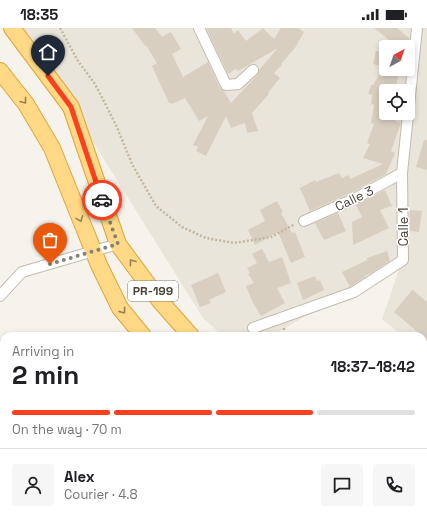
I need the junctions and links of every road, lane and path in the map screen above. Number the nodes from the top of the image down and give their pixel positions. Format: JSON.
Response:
{"nodes":[{"id":1,"x":12,"y":28,"type":"edge"},
{"id":2,"x":22,"y":28,"type":"edge"},
{"id":3,"x":60,"y":28,"type":"edge"},
{"id":4,"x":199,"y":28,"type":"edge"},
{"id":5,"x":421,"y":31,"type":"edge"},
{"id":6,"x":253,"y":70,"type":"dead end"},
{"id":7,"x":3,"y":75,"type":"edge"},
{"id":8,"x":57,"y":88,"type":"junction"},
{"id":9,"x":402,"y":173,"type":"junction"},
{"id":10,"x":304,"y":221,"type":"dead end"},
{"id":11,"x":294,"y":225,"type":"dead end"},
{"id":12,"x":118,"y":244,"type":"junction"},
{"id":13,"x":93,"y":251,"type":"junction"},
{"id":14,"x":0,"y":296,"type":"edge"},
{"id":15,"x":252,"y":328,"type":"dead end"},
{"id":16,"x":139,"y":332,"type":"edge"},
{"id":17,"x":183,"y":332,"type":"edge"}],
"edges":[{"from":1,"to":8,"type":"highway","number":"PR-199"},
{"from":2,"to":8,"type":"highway"},
{"from":3,"to":11,"type":"path"},
{"from":4,"to":6,"type":"street"},
{"from":5,"to":9,"type":"street","name":"Calle 1"},
{"from":7,"to":13,"type":"highway","number":"PR-199","one_way":true},
{"from":8,"to":12,"type":"highway","number":"PR-199"},
{"from":9,"to":10,"type":"street","name":"Calle 3"},
{"from":9,"to":15,"type":"street","name":"Calle 1"},
{"from":12,"to":13,"type":"street"},
{"from":17,"to":12,"type":"highway","number":"PR-199","one_way":true},
{"from":13,"to":14,"type":"street"},
{"from":13,"to":16,"type":"highway","number":"PR-199","one_way":true}]}
